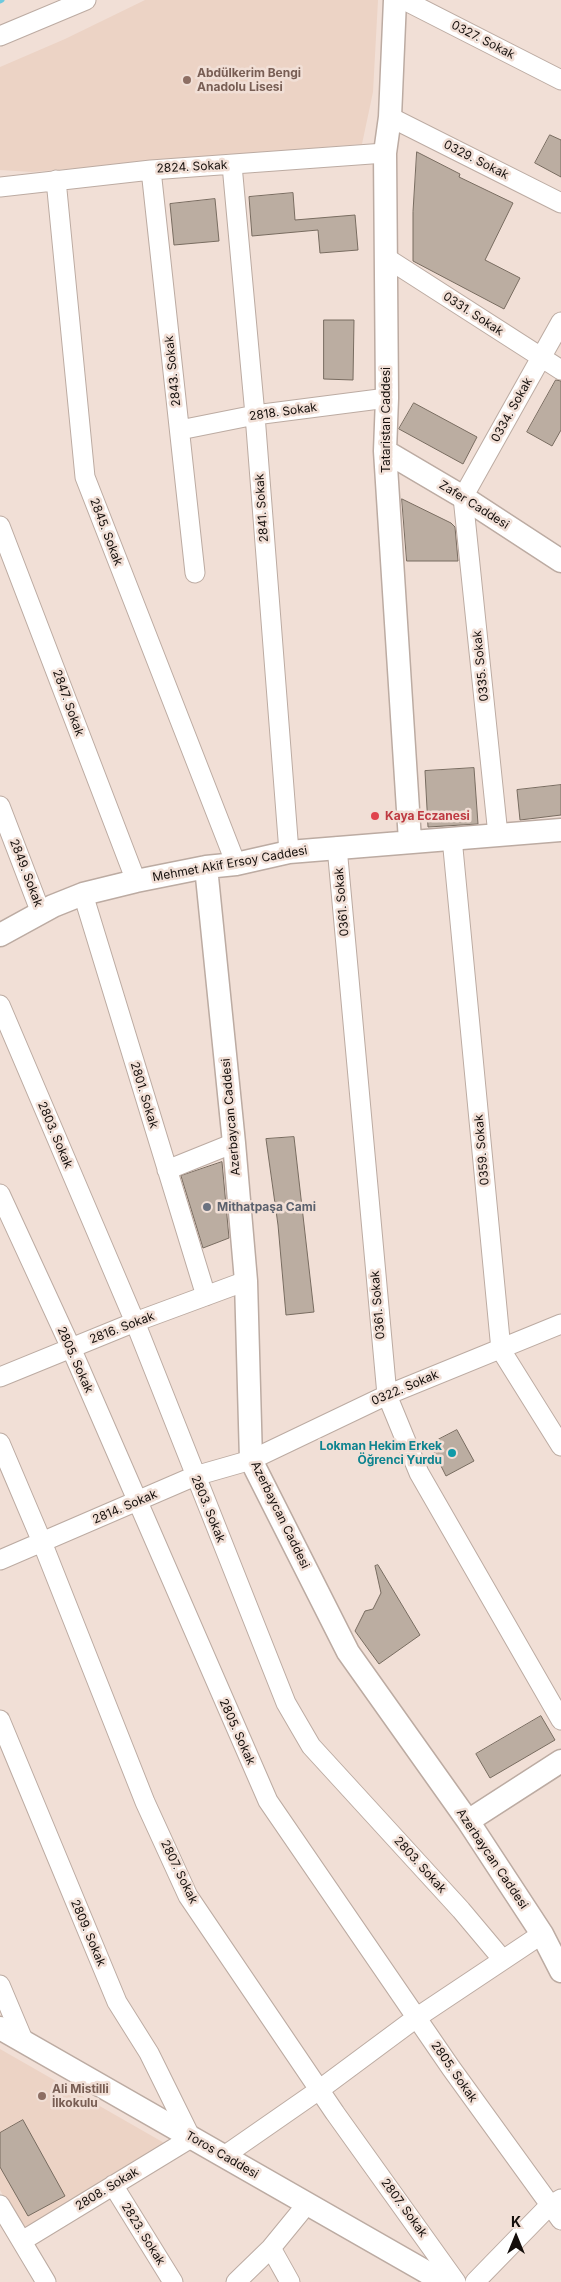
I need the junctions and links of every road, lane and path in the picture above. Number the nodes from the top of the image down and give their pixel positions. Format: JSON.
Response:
{"nodes":[{"id":1,"x":86,"y":0,"type":"edge"},
{"id":2,"x":395,"y":0,"type":"edge"},
{"id":3,"x":404,"y":0,"type":"edge"},
{"id":4,"x":0,"y":36,"type":"edge"},
{"id":5,"x":561,"y":80,"type":"edge"},
{"id":6,"x":390,"y":117,"type":"junction"},
{"id":7,"x":385,"y":154,"type":"junction"},
{"id":8,"x":232,"y":165,"type":"junction"},
{"id":9,"x":151,"y":170,"type":"junction"},
{"id":10,"x":56,"y":180,"type":"junction"},
{"id":11,"x":0,"y":187,"type":"edge"},
{"id":12,"x":561,"y":203,"type":"edge"},
{"id":13,"x":385,"y":257,"type":"junction"},
{"id":14,"x":561,"y":322,"type":"edge"},
{"id":15,"x":541,"y":358,"type":"junction"},
{"id":16,"x":561,"y":370,"type":"edge"},
{"id":17,"x":386,"y":398,"type":"junction"},
{"id":18,"x":255,"y":415,"type":"junction"},
{"id":19,"x":180,"y":430,"type":"junction"},
{"id":20,"x":385,"y":451,"type":"junction"},
{"id":21,"x":463,"y":497,"type":"junction"},
{"id":22,"x":0,"y":526,"type":"edge"},
{"id":23,"x":561,"y":561,"type":"edge"},
{"id":24,"x":195,"y":573,"type":"dead end"},
{"id":25,"x":0,"y":806,"type":"edge"},
{"id":26,"x":561,"y":830,"type":"edge"},
{"id":27,"x":498,"y":835,"type":"junction"},
{"id":28,"x":452,"y":838,"type":"junction"},
{"id":29,"x":410,"y":841,"type":"junction"},
{"id":30,"x":337,"y":847,"type":"junction"},
{"id":31,"x":289,"y":852,"type":"junction"},
{"id":32,"x":236,"y":864,"type":"junction"},
{"id":33,"x":206,"y":867,"type":"junction"},
{"id":34,"x":136,"y":881,"type":"junction"},
{"id":35,"x":83,"y":894,"type":"junction"},
{"id":36,"x":41,"y":912,"type":"junction"},
{"id":37,"x":0,"y":935,"type":"edge"},
{"id":38,"x":0,"y":1005,"type":"edge"},
{"id":39,"x":234,"y":1143,"type":"junction"},
{"id":40,"x":167,"y":1170,"type":"junction"},
{"id":41,"x":0,"y":1194,"type":"edge"},
{"id":42,"x":246,"y":1281,"type":"junction"},
{"id":43,"x":206,"y":1296,"type":"junction"},
{"id":44,"x":135,"y":1322,"type":"junction"},
{"id":45,"x":561,"y":1324,"type":"edge"},
{"id":46,"x":70,"y":1348,"type":"junction"},
{"id":47,"x":501,"y":1350,"type":"junction"},
{"id":48,"x":0,"y":1377,"type":"edge"},
{"id":49,"x":386,"y":1395,"type":"junction"},
{"id":50,"x":0,"y":1443,"type":"edge"},
{"id":51,"x":561,"y":1446,"type":"edge"},
{"id":52,"x":252,"y":1460,"type":"junction"},
{"id":53,"x":195,"y":1476,"type":"junction"},
{"id":54,"x":136,"y":1502,"type":"junction"},
{"id":55,"x":42,"y":1542,"type":"junction"},
{"id":56,"x":0,"y":1560,"type":"edge"},
{"id":57,"x":0,"y":1720,"type":"edge"},
{"id":58,"x":561,"y":1720,"type":"edge"},
{"id":59,"x":561,"y":1761,"type":"edge"},
{"id":60,"x":468,"y":1821,"type":"junction"},
{"id":61,"x":542,"y":1934,"type":"junction"},
{"id":62,"x":503,"y":1960,"type":"junction"},
{"id":63,"x":561,"y":1971,"type":"edge"},
{"id":64,"x":0,"y":1985,"type":"edge"},
{"id":65,"x":416,"y":2018,"type":"junction"},
{"id":66,"x":0,"y":2028,"type":"edge"},
{"id":67,"x":24,"y":2042,"type":"junction"},
{"id":68,"x":319,"y":2090,"type":"junction"},
{"id":69,"x":191,"y":2138,"type":"junction"},
{"id":70,"x":224,"y":2156,"type":"junction"},
{"id":71,"x":113,"y":2185,"type":"junction"},
{"id":72,"x":307,"y":2204,"type":"junction"},
{"id":73,"x":0,"y":2205,"type":"edge"},
{"id":74,"x":557,"y":2209,"type":"edge"},
{"id":75,"x":22,"y":2241,"type":"junction"},
{"id":76,"x":271,"y":2248,"type":"junction"},
{"id":77,"x":419,"y":2274,"type":"edge"},
{"id":78,"x":46,"y":2282,"type":"edge"},
{"id":79,"x":173,"y":2282,"type":"edge"},
{"id":80,"x":236,"y":2282,"type":"edge"},
{"id":81,"x":290,"y":2282,"type":"edge"},
{"id":82,"x":444,"y":2282,"type":"edge"},
{"id":83,"x":456,"y":2282,"type":"edge"},
{"id":84,"x":474,"y":2282,"type":"edge"}],
"edges":[{"from":1,"to":4,"type":"street"},
{"from":2,"to":6,"type":"street","name":"Tataristan Caddesi"},
{"from":3,"to":5,"type":"street","name":"0327. Sokak"},
{"from":6,"to":7,"type":"street","name":"Tataristan Caddesi"},
{"from":6,"to":12,"type":"street","name":"0329. Sokak"},
{"from":7,"to":8,"type":"street","name":"2824. Sokak"},
{"from":7,"to":13,"type":"street","name":"Tataristan Caddesi"},
{"from":8,"to":9,"type":"street","name":"2824. Sokak"},
{"from":8,"to":18,"type":"street","name":"2841. Sokak"},
{"from":9,"to":10,"type":"street","name":"2824. Sokak"},
{"from":9,"to":19,"type":"street","name":"2843. Sokak"},
{"from":10,"to":11,"type":"street","name":"2824. Sokak"},
{"from":10,"to":32,"type":"street","name":"2845. Sokak"},
{"from":13,"to":15,"type":"street","name":"0331. Sokak"},
{"from":13,"to":17,"type":"street","name":"Tataristan Caddesi"},
{"from":14,"to":15,"type":"street","name":"0334. Sokak"},
{"from":15,"to":16,"type":"street","name":"0331. Sokak"},
{"from":15,"to":21,"type":"street","name":"0334. Sokak"},
{"from":17,"to":18,"type":"street","name":"2818. Sokak"},
{"from":17,"to":20,"type":"street","name":"Tataristan Caddesi"},
{"from":18,"to":19,"type":"street","name":"2818. Sokak"},
{"from":18,"to":31,"type":"street","name":"2841. Sokak"},
{"from":19,"to":24,"type":"street","name":"2843. Sokak"},
{"from":20,"to":21,"type":"street","name":"Zafer Caddesi"},
{"from":20,"to":29,"type":"street","name":"Tataristan Caddesi"},
{"from":21,"to":23,"type":"street","name":"Zafer Caddesi"},
{"from":21,"to":27,"type":"street","name":"0335. Sokak"},
{"from":22,"to":34,"type":"street","name":"2847. Sokak"},
{"from":25,"to":36,"type":"street","name":"2849. Sokak"},
{"from":26,"to":27,"type":"street","name":"Mehmet Akif Ersoy Caddesi"},
{"from":27,"to":28,"type":"street","name":"Mehmet Akif Ersoy Caddesi"},
{"from":28,"to":29,"type":"street","name":"Mehmet Akif Ersoy Caddesi"},
{"from":28,"to":47,"type":"street","name":"0359. Sokak"},
{"from":29,"to":30,"type":"street","name":"Mehmet Akif Ersoy Caddesi"},
{"from":30,"to":31,"type":"street","name":"Mehmet Akif Ersoy Caddesi"},
{"from":30,"to":49,"type":"street","name":"0361. Sokak"},
{"from":31,"to":32,"type":"street","name":"Mehmet Akif Ersoy Caddesi"},
{"from":32,"to":33,"type":"street","name":"Mehmet Akif Ersoy Caddesi"},
{"from":33,"to":34,"type":"street","name":"Mehmet Akif Ersoy Caddesi"},
{"from":33,"to":39,"type":"street","name":"Azerbaycan Caddesi"},
{"from":34,"to":35,"type":"street","name":"Mehmet Akif Ersoy Caddesi"},
{"from":35,"to":36,"type":"street","name":"Mehmet Akif Ersoy Caddesi"},
{"from":35,"to":40,"type":"street","name":"2801. Sokak"},
{"from":36,"to":37,"type":"street","name":"Mehmet Akif Ersoy Caddesi"},
{"from":38,"to":44,"type":"street","name":"2803. Sokak"},
{"from":39,"to":40,"type":"street"},
{"from":39,"to":42,"type":"street","name":"Azerbaycan Caddesi"},
{"from":40,"to":43,"type":"street","name":"2801. Sokak"},
{"from":41,"to":46,"type":"street","name":"2805. Sokak"},
{"from":42,"to":43,"type":"street","name":"2816. Sokak"},
{"from":42,"to":52,"type":"street","name":"Azerbaycan Caddesi"},
{"from":43,"to":44,"type":"street","name":"2816. Sokak"},
{"from":44,"to":46,"type":"street","name":"2816. Sokak"},
{"from":44,"to":53,"type":"street","name":"2803. Sokak"},
{"from":45,"to":47,"type":"street","name":"0322. Sokak"},
{"from":46,"to":48,"type":"street","name":"2816. Sokak"},
{"from":46,"to":54,"type":"street","name":"2805. Sokak"},
{"from":47,"to":49,"type":"street","name":"0322. Sokak"},
{"from":47,"to":51,"type":"street","name":"0359. Sokak"},
{"from":49,"to":52,"type":"street","name":"0322. Sokak"},
{"from":49,"to":58,"type":"street","name":"0361. Sokak"},
{"from":50,"to":55,"type":"street","name":"2807. Sokak"},
{"from":52,"to":53,"type":"street","name":"2814. Sokak"},
{"from":52,"to":60,"type":"street","name":"Azerbaycan Caddesi"},
{"from":53,"to":54,"type":"street","name":"2814. Sokak"},
{"from":53,"to":62,"type":"street","name":"2803. Sokak"},
{"from":54,"to":55,"type":"street","name":"2814. Sokak"},
{"from":54,"to":65,"type":"street","name":"2805. Sokak"},
{"from":55,"to":56,"type":"street","name":"2814. Sokak"},
{"from":55,"to":68,"type":"street","name":"2807. Sokak"},
{"from":57,"to":69,"type":"street","name":"2809. Sokak"},
{"from":59,"to":60,"type":"street"},
{"from":60,"to":61,"type":"street","name":"Azerbaycan Caddesi"},
{"from":61,"to":62,"type":"street"},
{"from":61,"to":63,"type":"street","name":"Azerbaycan Caddesi"},
{"from":62,"to":65,"type":"street"},
{"from":64,"to":67,"type":"street"},
{"from":65,"to":68,"type":"street"},
{"from":65,"to":74,"type":"street","name":"2805. Sokak"},
{"from":66,"to":67,"type":"street","name":"Toros Caddesi"},
{"from":67,"to":69,"type":"street","name":"Toros Caddesi"},
{"from":68,"to":70,"type":"street"},
{"from":68,"to":83,"type":"street","name":"2807. Sokak"},
{"from":69,"to":70,"type":"street","name":"Toros Caddesi"},
{"from":69,"to":71,"type":"street","name":"2808. Sokak"},
{"from":70,"to":72,"type":"street","name":"Toros Caddesi"},
{"from":71,"to":75,"type":"street","name":"2808. Sokak"},
{"from":71,"to":79,"type":"street","name":"2823. Sokak"},
{"from":72,"to":76,"type":"street"},
{"from":72,"to":77,"type":"street","name":"Toros Caddesi"},
{"from":73,"to":75,"type":"street"},
{"from":74,"to":84,"type":"street"},
{"from":75,"to":78,"type":"street"},
{"from":76,"to":80,"type":"street"},
{"from":76,"to":81,"type":"street"},
{"from":77,"to":82,"type":"street","name":"Toros Caddesi"}]}
